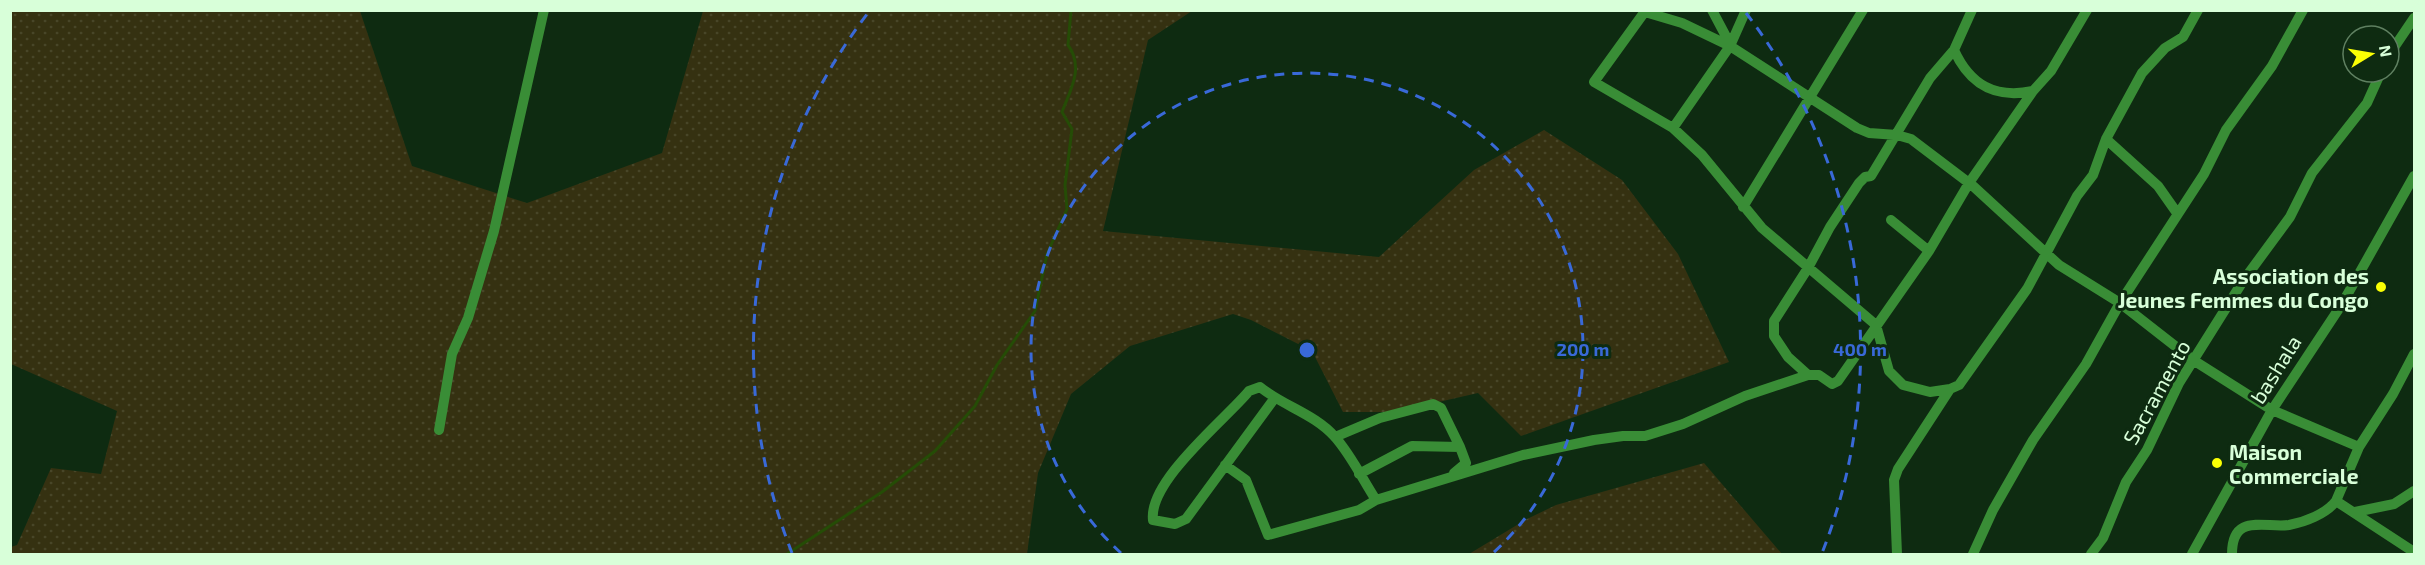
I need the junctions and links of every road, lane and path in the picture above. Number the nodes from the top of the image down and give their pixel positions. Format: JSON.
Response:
{"nodes":[{"id":1,"x":544,"y":10,"type":"edge"},
{"id":2,"x":1712,"y":10,"type":"edge"},
{"id":3,"x":1746,"y":10,"type":"edge"},
{"id":4,"x":1863,"y":10,"type":"edge"},
{"id":5,"x":1972,"y":10,"type":"edge"},
{"id":6,"x":2087,"y":10,"type":"edge"},
{"id":7,"x":2198,"y":10,"type":"edge"},
{"id":8,"x":2303,"y":10,"type":"edge"},
{"id":9,"x":1646,"y":11,"type":"edge"},
{"id":10,"x":2415,"y":18,"type":"edge"},
{"id":11,"x":2401,"y":38,"type":"edge"},
{"id":12,"x":1730,"y":45,"type":"junction"},
{"id":13,"x":1954,"y":50,"type":"junction"},
{"id":14,"x":2376,"y":84,"type":"edge"},
{"id":15,"x":2033,"y":91,"type":"junction"},
{"id":16,"x":1809,"y":98,"type":"junction"},
{"id":17,"x":1672,"y":128,"type":"junction"},
{"id":18,"x":1897,"y":135,"type":"junction"},
{"id":19,"x":2106,"y":139,"type":"junction"},
{"id":20,"x":2415,"y":176,"type":"edge"},
{"id":21,"x":1969,"y":183,"type":"junction"},
{"id":22,"x":1743,"y":207,"type":"junction"},
{"id":23,"x":2177,"y":213,"type":"junction"},
{"id":24,"x":1891,"y":220,"type":"dead end"},
{"id":25,"x":1929,"y":251,"type":"junction"},
{"id":26,"x":2048,"y":254,"type":"junction"},
{"id":27,"x":1808,"y":268,"type":"junction"},
{"id":28,"x":2120,"y":303,"type":"junction"},
{"id":29,"x":1876,"y":326,"type":"junction"},
{"id":30,"x":2415,"y":354,"type":"edge"},
{"id":31,"x":2193,"y":360,"type":"junction"},
{"id":32,"x":1808,"y":375,"type":"junction"},
{"id":33,"x":1950,"y":389,"type":"junction"},
{"id":34,"x":1274,"y":399,"type":"junction"},
{"id":35,"x":2272,"y":410,"type":"junction"},
{"id":36,"x":439,"y":430,"type":"dead end"},
{"id":37,"x":1335,"y":437,"type":"junction"},
{"id":38,"x":1460,"y":447,"type":"junction"},
{"id":39,"x":2359,"y":447,"type":"junction"},
{"id":40,"x":1225,"y":465,"type":"junction"},
{"id":41,"x":1359,"y":474,"type":"junction"},
{"id":42,"x":1449,"y":477,"type":"junction"},
{"id":43,"x":2415,"y":491,"type":"edge"},
{"id":44,"x":1376,"y":500,"type":"junction"},
{"id":45,"x":2336,"y":501,"type":"junction"},
{"id":46,"x":2355,"y":512,"type":"junction"},
{"id":47,"x":2415,"y":552,"type":"edge"},
{"id":48,"x":1897,"y":555,"type":"edge"},
{"id":49,"x":1973,"y":555,"type":"edge"},
{"id":50,"x":2091,"y":555,"type":"edge"},
{"id":51,"x":2192,"y":555,"type":"edge"},
{"id":52,"x":2232,"y":555,"type":"edge"}],
"edges":[{"from":1,"to":36,"type":"street"},
{"from":2,"to":12,"type":"street"},
{"from":3,"to":12,"type":"street"},
{"from":4,"to":16,"type":"street"},
{"from":5,"to":13,"type":"street"},
{"from":6,"to":15,"type":"street"},
{"from":7,"to":19,"type":"street"},
{"from":8,"to":23,"type":"street"},
{"from":9,"to":12,"type":"street"},
{"from":9,"to":17,"type":"street"},
{"from":10,"to":11,"type":"street"},
{"from":12,"to":16,"type":"street"},
{"from":12,"to":17,"type":"street"},
{"from":13,"to":15,"type":"street"},
{"from":13,"to":18,"type":"street"},
{"from":14,"to":31,"type":"street","name":"Sacramento"},
{"from":15,"to":21,"type":"street"},
{"from":16,"to":18,"type":"street"},
{"from":16,"to":22,"type":"street"},
{"from":17,"to":22,"type":"street"},
{"from":18,"to":21,"type":"street"},
{"from":18,"to":27,"type":"street"},
{"from":19,"to":23,"type":"street"},
{"from":19,"to":26,"type":"street"},
{"from":20,"to":35,"type":"street","name":"bashala"},
{"from":21,"to":25,"type":"street"},
{"from":21,"to":26,"type":"street"},
{"from":22,"to":27,"type":"street"},
{"from":23,"to":28,"type":"street"},
{"from":24,"to":25,"type":"street"},
{"from":25,"to":29,"type":"street"},
{"from":26,"to":28,"type":"street"},
{"from":26,"to":33,"type":"street"},
{"from":27,"to":29,"type":"street"},
{"from":27,"to":32,"type":"street"},
{"from":28,"to":31,"type":"street"},
{"from":28,"to":49,"type":"street"},
{"from":29,"to":32,"type":"street"},
{"from":29,"to":33,"type":"street"},
{"from":30,"to":39,"type":"street"},
{"from":31,"to":35,"type":"street"},
{"from":31,"to":50,"type":"street","name":"Sacramento"},
{"from":32,"to":42,"type":"street"},
{"from":33,"to":48,"type":"street"},
{"from":34,"to":37,"type":"street"},
{"from":34,"to":40,"type":"street"},
{"from":34,"to":40,"type":"street"},
{"from":35,"to":39,"type":"street"},
{"from":35,"to":51,"type":"street","name":"bashala"},
{"from":37,"to":38,"type":"street"},
{"from":37,"to":41,"type":"street"},
{"from":38,"to":41,"type":"street"},
{"from":38,"to":42,"type":"street"},
{"from":39,"to":45,"type":"street"},
{"from":40,"to":44,"type":"street"},
{"from":41,"to":44,"type":"street"},
{"from":42,"to":44,"type":"street"},
{"from":43,"to":46,"type":"street"},
{"from":45,"to":46,"type":"street"},
{"from":45,"to":52,"type":"street"},
{"from":46,"to":47,"type":"street"}]}
